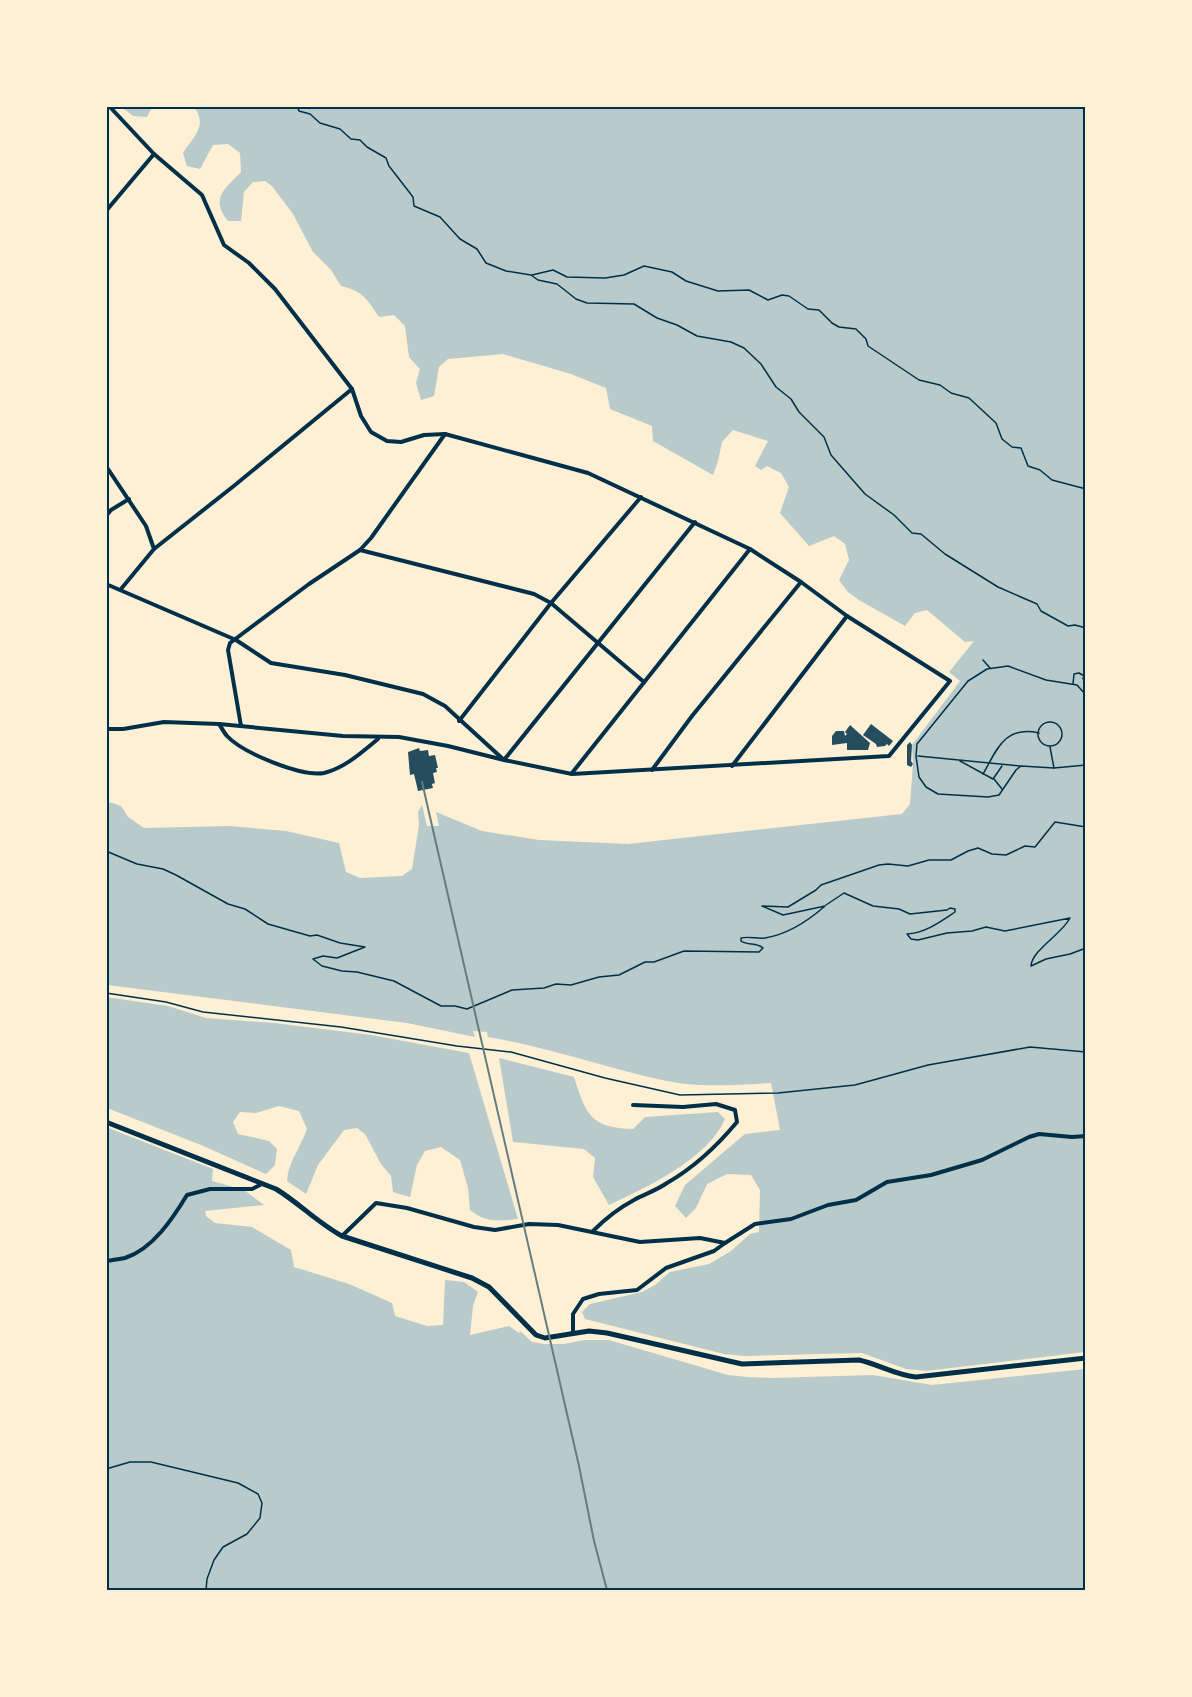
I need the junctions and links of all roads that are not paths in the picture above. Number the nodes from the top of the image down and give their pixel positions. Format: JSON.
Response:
{"nodes":[{"id":1,"x":109,"y":106,"type":"edge"},
{"id":2,"x":154,"y":154,"type":"junction"},
{"id":3,"x":106,"y":211,"type":"edge"},
{"id":4,"x":352,"y":389,"type":"junction"},
{"id":5,"x":445,"y":434,"type":"junction"},
{"id":6,"x":106,"y":466,"type":"edge"},
{"id":7,"x":641,"y":497,"type":"junction"},
{"id":8,"x":129,"y":499,"type":"junction"},
{"id":9,"x":106,"y":516,"type":"edge"},
{"id":10,"x":695,"y":522,"type":"junction"},
{"id":11,"x":154,"y":549,"type":"junction"},
{"id":12,"x":750,"y":549,"type":"junction"},
{"id":13,"x":360,"y":550,"type":"junction"},
{"id":14,"x":801,"y":582,"type":"junction"},
{"id":15,"x":106,"y":584,"type":"edge"},
{"id":16,"x":120,"y":589,"type":"junction"},
{"id":17,"x":551,"y":603,"type":"junction"},
{"id":18,"x":847,"y":616,"type":"junction"},
{"id":19,"x":236,"y":640,"type":"junction"},
{"id":20,"x":599,"y":642,"type":"junction"},
{"id":21,"x":644,"y":682,"type":"junction"},
{"id":22,"x":459,"y":721,"type":"junction"},
{"id":23,"x":219,"y":724,"type":"junction"},
{"id":24,"x":241,"y":726,"type":"junction"},
{"id":25,"x":106,"y":729,"type":"edge"},
{"id":26,"x":379,"y":738,"type":"junction"},
{"id":27,"x":504,"y":760,"type":"junction"},
{"id":28,"x":732,"y":766,"type":"junction"},
{"id":29,"x":652,"y":770,"type":"junction"},
{"id":30,"x":572,"y":774,"type":"junction"},
{"id":31,"x":633,"y":1105,"type":"dead end"},
{"id":32,"x":106,"y":1122,"type":"edge"},
{"id":33,"x":1086,"y":1136,"type":"edge"},
{"id":34,"x":263,"y":1183,"type":"junction"},
{"id":35,"x":592,"y":1232,"type":"junction"},
{"id":36,"x":342,"y":1236,"type":"junction"},
{"id":37,"x":725,"y":1243,"type":"junction"},
{"id":38,"x":106,"y":1261,"type":"edge"},
{"id":39,"x":573,"y":1333,"type":"junction"},
{"id":40,"x":1086,"y":1358,"type":"edge"}],
"edges":[{"from":1,"to":2,"type":"street"},
{"from":2,"to":3,"type":"street"},
{"from":2,"to":4,"type":"street"},
{"from":4,"to":5,"type":"street"},
{"from":4,"to":11,"type":"street"},
{"from":5,"to":7,"type":"street"},
{"from":5,"to":13,"type":"street"},
{"from":6,"to":8,"type":"street"},
{"from":7,"to":10,"type":"street"},
{"from":7,"to":17,"type":"street"},
{"from":8,"to":9,"type":"street"},
{"from":8,"to":11,"type":"street"},
{"from":10,"to":12,"type":"street"},
{"from":10,"to":20,"type":"street"},
{"from":11,"to":16,"type":"street"},
{"from":12,"to":14,"type":"street"},
{"from":12,"to":21,"type":"street"},
{"from":13,"to":17,"type":"street"},
{"from":13,"to":19,"type":"street"},
{"from":14,"to":18,"type":"street"},
{"from":14,"to":29,"type":"street"},
{"from":15,"to":16,"type":"street"},
{"from":16,"to":19,"type":"street"},
{"from":17,"to":20,"type":"street"},
{"from":17,"to":22,"type":"street"},
{"from":18,"to":28,"type":"street"},
{"from":18,"to":28,"type":"street"},
{"from":19,"to":22,"type":"street"},
{"from":19,"to":24,"type":"street"},
{"from":20,"to":21,"type":"street"},
{"from":20,"to":27,"type":"street"},
{"from":21,"to":30,"type":"street"},
{"from":22,"to":27,"type":"street"},
{"from":23,"to":24,"type":"street"},
{"from":23,"to":25,"type":"street"},
{"from":23,"to":26,"type":"street"},
{"from":24,"to":26,"type":"street"},
{"from":26,"to":27,"type":"street"},
{"from":27,"to":30,"type":"street"},
{"from":28,"to":29,"type":"street"},
{"from":29,"to":30,"type":"street"},
{"from":31,"to":35,"type":"street"},
{"from":32,"to":34,"type":"main road"},
{"from":33,"to":37,"type":"street"},
{"from":34,"to":36,"type":"main road"},
{"from":34,"to":38,"type":"street"},
{"from":35,"to":36,"type":"street"},
{"from":35,"to":37,"type":"street"},
{"from":36,"to":39,"type":"main road"},
{"from":37,"to":39,"type":"street"},
{"from":39,"to":40,"type":"main road"}]}
